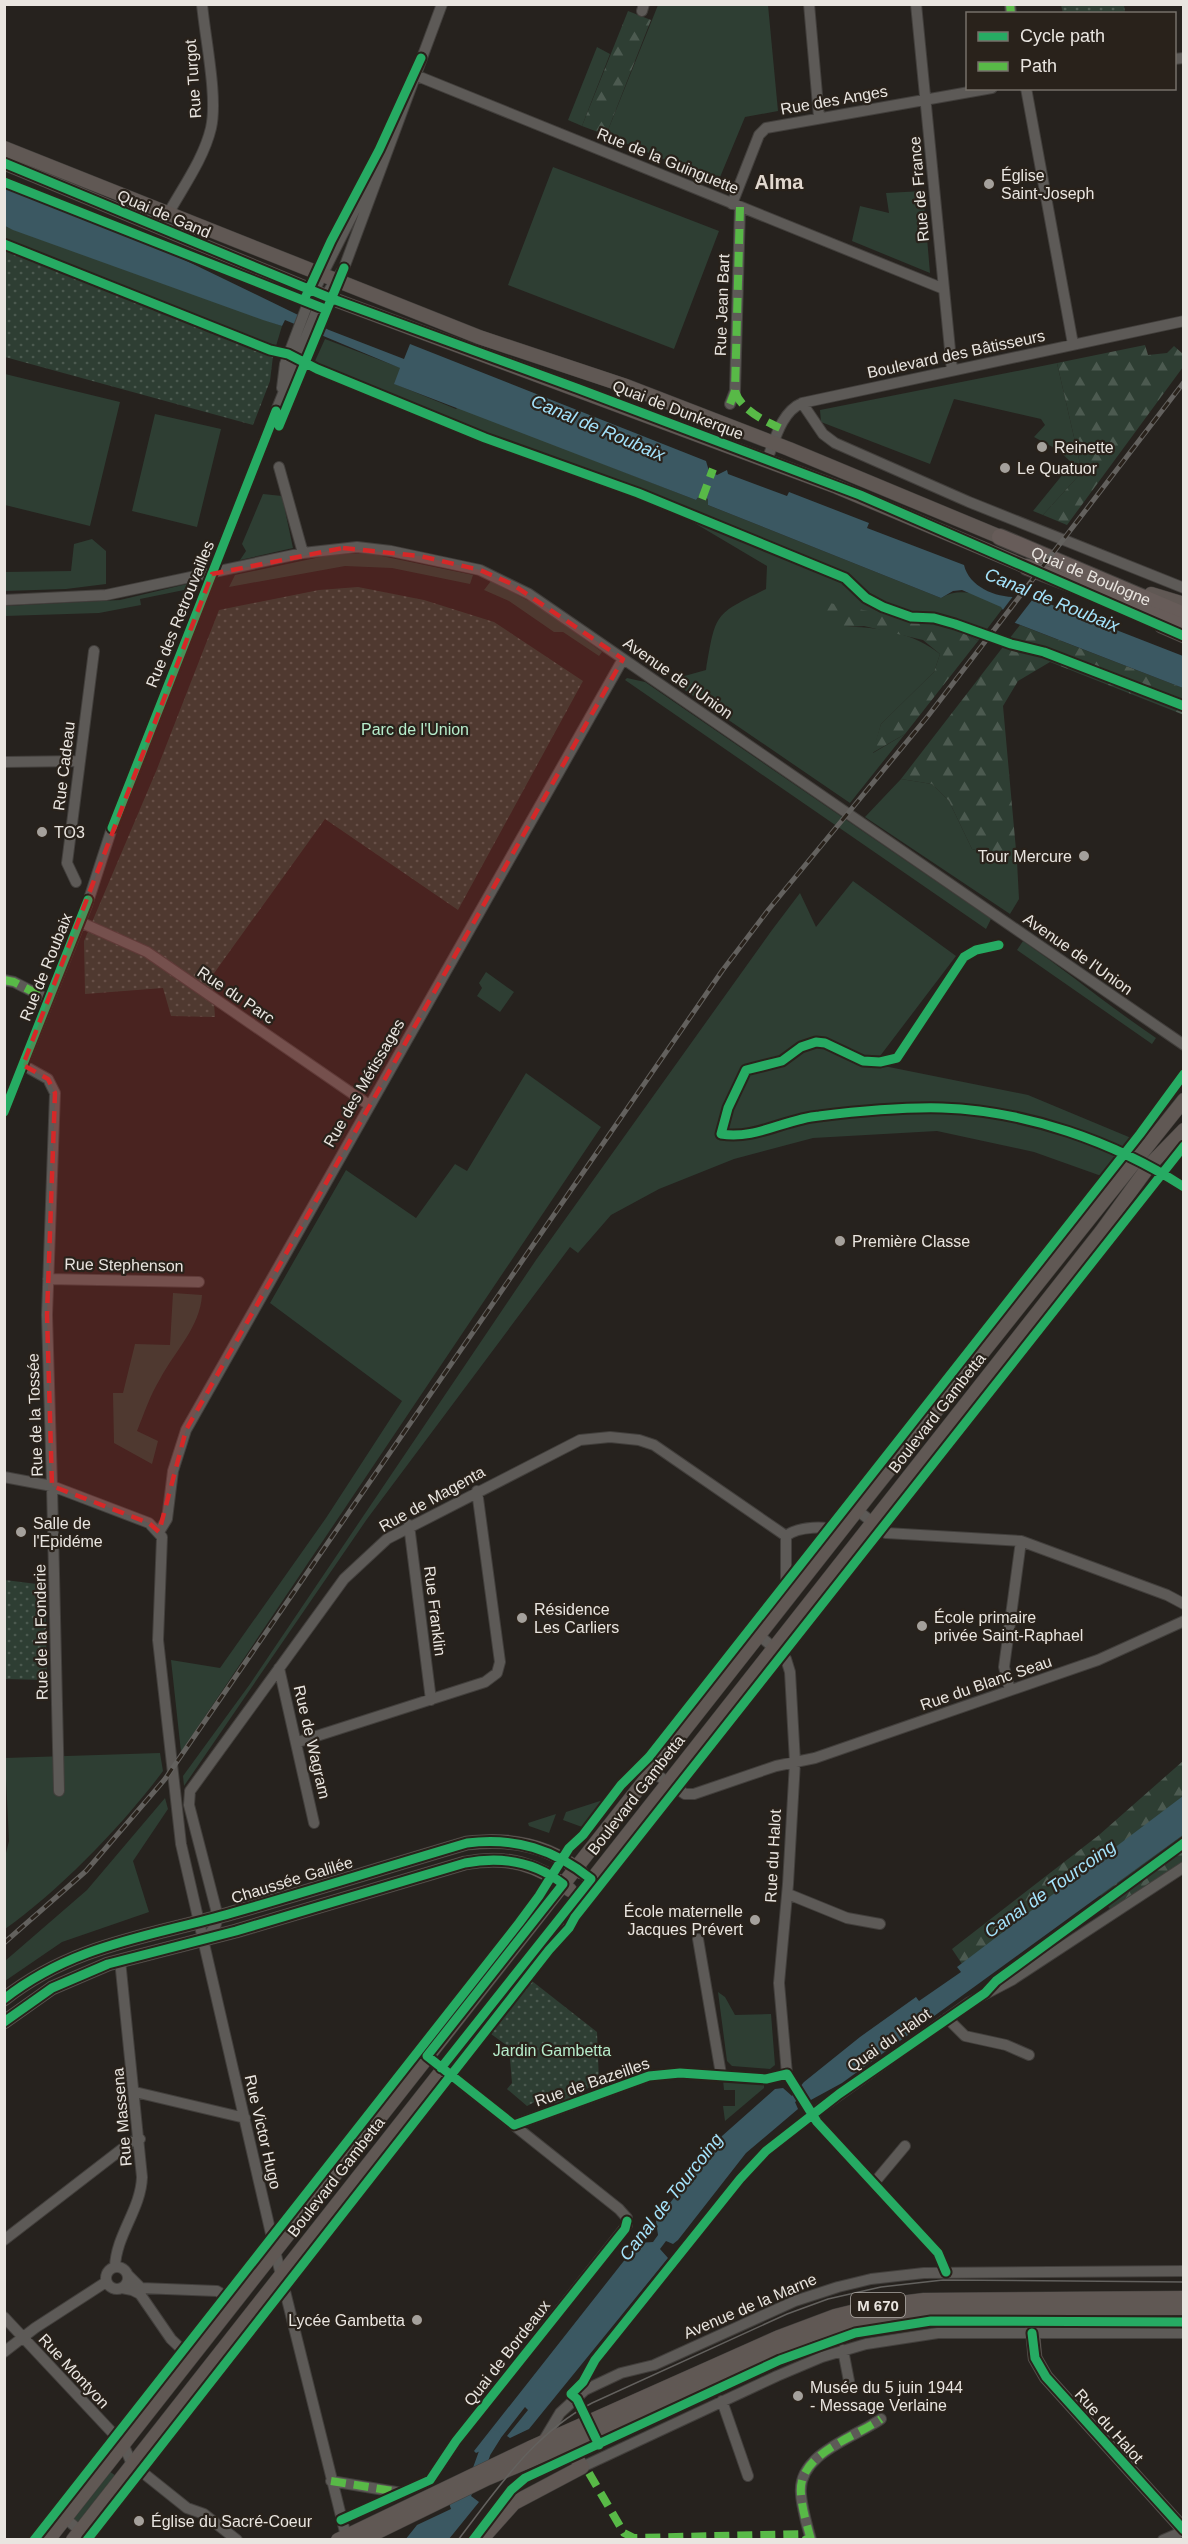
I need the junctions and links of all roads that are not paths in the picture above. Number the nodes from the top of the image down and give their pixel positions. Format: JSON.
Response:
{"nodes":[{"id":1,"x":202,"y":4,"type":"edge"},
{"id":2,"x":442,"y":4,"type":"edge"},
{"id":3,"x":809,"y":4,"type":"edge"},
{"id":4,"x":916,"y":4,"type":"edge"},
{"id":5,"x":415,"y":75,"type":"junction"},
{"id":6,"x":979,"y":90,"type":"edge"},
{"id":7,"x":1026,"y":90,"type":"edge"},
{"id":8,"x":926,"y":98,"type":"junction"},
{"id":9,"x":819,"y":117,"type":"junction"},
{"id":10,"x":4,"y":148,"type":"edge"},
{"id":11,"x":4,"y":163,"type":"edge"},
{"id":12,"x":736,"y":206,"type":"junction"},
{"id":13,"x":168,"y":214,"type":"junction"},
{"id":14,"x":329,"y":278,"type":"junction"},
{"id":15,"x":944,"y":289,"type":"junction"},
{"id":16,"x":316,"y":299,"type":"junction"},
{"id":17,"x":1184,"y":321,"type":"edge"},
{"id":18,"x":1073,"y":344,"type":"junction"},
{"id":19,"x":952,"y":370,"type":"junction"},
{"id":20,"x":802,"y":403,"type":"junction"},
{"id":21,"x":730,"y":404,"type":"dead end"},
{"id":22,"x":774,"y":443,"type":"junction"},
{"id":23,"x":767,"y":460,"type":"junction"},
{"id":24,"x":279,"y":467,"type":"dead end"},
{"id":25,"x":1000,"y":537,"type":"junction"},
{"id":26,"x":303,"y":554,"type":"junction"},
{"id":27,"x":1027,"y":567,"type":"junction"},
{"id":28,"x":212,"y":574,"type":"junction"},
{"id":29,"x":1184,"y":588,"type":"edge"},
{"id":30,"x":4,"y":600,"type":"edge"},
{"id":31,"x":1184,"y":604,"type":"edge"},
{"id":32,"x":1184,"y":615,"type":"edge"},
{"id":33,"x":1184,"y":627,"type":"edge"},
{"id":34,"x":1184,"y":636,"type":"edge"},
{"id":35,"x":94,"y":651,"type":"dead end"},
{"id":36,"x":623,"y":659,"type":"junction"},
{"id":37,"x":80,"y":761,"type":"junction"},
{"id":38,"x":4,"y":762,"type":"edge"},
{"id":39,"x":112,"y":828,"type":"joint"},
{"id":40,"x":76,"y":882,"type":"dead end"},
{"id":41,"x":80,"y":922,"type":"junction"},
{"id":42,"x":4,"y":980,"type":"edge"},
{"id":43,"x":49,"y":1000,"type":"junction"},
{"id":44,"x":1184,"y":1045,"type":"edge"},
{"id":45,"x":23,"y":1065,"type":"junction"},
{"id":46,"x":1184,"y":1100,"type":"edge"},
{"id":47,"x":369,"y":1105,"type":"junction"},
{"id":48,"x":4,"y":1112,"type":"edge"},
{"id":49,"x":1184,"y":1130,"type":"edge"},
{"id":50,"x":48,"y":1279,"type":"junction"},
{"id":51,"x":199,"y":1282,"type":"dead end"},
{"id":52,"x":4,"y":1476,"type":"edge"},
{"id":53,"x":52,"y":1486,"type":"junction"},
{"id":54,"x":477,"y":1491,"type":"junction"},
{"id":55,"x":857,"y":1510,"type":"junction"},
{"id":56,"x":872,"y":1522,"type":"junction"},
{"id":57,"x":409,"y":1526,"type":"junction"},
{"id":58,"x":159,"y":1532,"type":"junction"},
{"id":59,"x":839,"y":1533,"type":"junction"},
{"id":60,"x":786,"y":1536,"type":"junction"},
{"id":61,"x":1021,"y":1540,"type":"junction"},
{"id":62,"x":791,"y":1594,"type":"junction"},
{"id":63,"x":1184,"y":1604,"type":"edge"},
{"id":64,"x":1184,"y":1621,"type":"edge"},
{"id":65,"x":759,"y":1635,"type":"junction"},
{"id":66,"x":773,"y":1647,"type":"junction"},
{"id":67,"x":279,"y":1668,"type":"junction"},
{"id":68,"x":1010,"y":1690,"type":"junction"},
{"id":69,"x":431,"y":1700,"type":"junction"},
{"id":70,"x":297,"y":1742,"type":"junction"},
{"id":71,"x":795,"y":1762,"type":"junction"},
{"id":72,"x":649,"y":1774,"type":"junction"},
{"id":73,"x":666,"y":1782,"type":"junction"},
{"id":74,"x":59,"y":1791,"type":"dead end"},
{"id":75,"x":314,"y":1823,"type":"dead end"},
{"id":76,"x":576,"y":1867,"type":"junction"},
{"id":77,"x":1184,"y":1867,"type":"edge"},
{"id":78,"x":591,"y":1879,"type":"junction"},
{"id":79,"x":563,"y":1884,"type":"junction"},
{"id":80,"x":788,"y":1893,"type":"junction"},
{"id":81,"x":578,"y":1896,"type":"junction"},
{"id":82,"x":218,"y":1917,"type":"junction"},
{"id":83,"x":198,"y":1922,"type":"junction"},
{"id":84,"x":880,"y":1924,"type":"dead end"},
{"id":85,"x":203,"y":1940,"type":"junction"},
{"id":86,"x":698,"y":1940,"type":"dead end"},
{"id":87,"x":120,"y":1960,"type":"junction"},
{"id":88,"x":4,"y":1999,"type":"edge"},
{"id":89,"x":947,"y":2018,"type":"junction"},
{"id":90,"x":4,"y":2022,"type":"edge"},
{"id":91,"x":1029,"y":2055,"type":"dead end"},
{"id":92,"x":427,"y":2056,"type":"junction"},
{"id":93,"x":441,"y":2068,"type":"junction"},
{"id":94,"x":721,"y":2074,"type":"junction"},
{"id":95,"x":787,"y":2074,"type":"junction"},
{"id":96,"x":135,"y":2092,"type":"junction"},
{"id":97,"x":811,"y":2115,"type":"junction"},
{"id":98,"x":244,"y":2118,"type":"junction"},
{"id":99,"x":514,"y":2125,"type":"junction"},
{"id":100,"x":140,"y":2139,"type":"junction"},
{"id":101,"x":905,"y":2146,"type":"dead end"},
{"id":102,"x":874,"y":2183,"type":"junction"},
{"id":103,"x":4,"y":2240,"type":"edge"},
{"id":104,"x":275,"y":2251,"type":"junction"},
{"id":105,"x":115,"y":2267,"type":"junction"},
{"id":106,"x":1184,"y":2271,"type":"edge"},
{"id":107,"x":946,"y":2272,"type":"junction"},
{"id":108,"x":281,"y":2274,"type":"junction"},
{"id":109,"x":128,"y":2275,"type":"junction"},
{"id":110,"x":106,"y":2282,"type":"junction"},
{"id":111,"x":122,"y":2288,"type":"junction"},
{"id":112,"x":172,"y":2290,"type":"junction"},
{"id":113,"x":1184,"y":2298,"type":"edge"},
{"id":114,"x":1019,"y":2299,"type":"junction"},
{"id":115,"x":235,"y":2302,"type":"junction"},
{"id":116,"x":1184,"y":2308,"type":"edge"},
{"id":117,"x":1029,"y":2309,"type":"junction"},
{"id":118,"x":155,"y":2316,"type":"junction"},
{"id":119,"x":4,"y":2317,"type":"edge"},
{"id":120,"x":1032,"y":2333,"type":"junction"},
{"id":121,"x":1184,"y":2333,"type":"edge"},
{"id":122,"x":24,"y":2338,"type":"junction"},
{"id":123,"x":843,"y":2350,"type":"junction"},
{"id":124,"x":4,"y":2352,"type":"edge"},
{"id":125,"x":191,"y":2358,"type":"junction"},
{"id":126,"x":849,"y":2381,"type":"dead end"},
{"id":127,"x":723,"y":2401,"type":"junction"},
{"id":128,"x":560,"y":2413,"type":"junction"},
{"id":129,"x":881,"y":2419,"type":"dead end"},
{"id":130,"x":565,"y":2440,"type":"junction"},
{"id":131,"x":542,"y":2443,"type":"junction"},
{"id":132,"x":123,"y":2444,"type":"junction"},
{"id":133,"x":132,"y":2464,"type":"junction"},
{"id":134,"x":582,"y":2467,"type":"junction"},
{"id":135,"x":748,"y":2476,"type":"dead end"},
{"id":136,"x":331,"y":2481,"type":"junction"},
{"id":137,"x":402,"y":2493,"type":"junction"},
{"id":138,"x":65,"y":2518,"type":"junction"},
{"id":139,"x":341,"y":2520,"type":"junction"},
{"id":140,"x":1184,"y":2530,"type":"edge"},
{"id":141,"x":81,"y":2537,"type":"edge"},
{"id":142,"x":344,"y":2538,"type":"edge"},
{"id":143,"x":48,"y":2540,"type":"edge"},
{"id":144,"x":237,"y":2540,"type":"edge"},
{"id":145,"x":360,"y":2540,"type":"edge"},
{"id":146,"x":481,"y":2540,"type":"edge"},
{"id":147,"x":811,"y":2540,"type":"edge"},
{"id":148,"x":1162,"y":2540,"type":"edge"}],
"edges":[{"from":1,"to":13,"type":"street","name":"Rue Turgot"},
{"from":2,"to":5,"type":"street","name":"Rue des Retrouvailles"},
{"from":3,"to":9,"type":"street"},
{"from":4,"to":8,"type":"street","name":"Rue de France"},
{"from":5,"to":12,"type":"street","name":"Rue de la Guinguette"},
{"from":5,"to":14,"type":"street","name":"Rue des Retrouvailles"},
{"from":6,"to":8,"type":"street","name":"Rue des Anges"},
{"from":7,"to":18,"type":"street"},
{"from":8,"to":9,"type":"street","name":"Rue des Anges"},
{"from":8,"to":15,"type":"street","name":"Rue de France"},
{"from":9,"to":12,"type":"street","name":"Rue des Anges"},
{"from":10,"to":13,"type":"main road","name":"Quai de Gand"},
{"from":11,"to":16,"type":"main road","name":"Quai de Gand"},
{"from":12,"to":15,"type":"street","name":"Rue de la Guinguette"},
{"from":12,"to":21,"type":"street","name":"Rue Jean Bart"},
{"from":13,"to":14,"type":"main road","name":"Quai de Gand"},
{"from":14,"to":16,"type":"street","name":"Rue des Retrouvailles"},
{"from":14,"to":22,"type":"main road","name":"Quai de Dunkerque"},
{"from":15,"to":19,"type":"street","name":"Rue de France"},
{"from":16,"to":23,"type":"main road","name":"Quai de Dunkerque"},
{"from":16,"to":28,"type":"street","name":"Rue des Retrouvailles"},
{"from":17,"to":18,"type":"street","name":"Boulevard des Bâtisseurs"},
{"from":18,"to":19,"type":"street","name":"Boulevard des Bâtisseurs"},
{"from":19,"to":20,"type":"street","name":"Boulevard des Bâtisseurs"},
{"from":20,"to":22,"type":"street"},
{"from":20,"to":29,"type":"street"},
{"from":22,"to":23,"type":"street"},
{"from":22,"to":25,"type":"main road","name":"Quai de Dunkerque"},
{"from":23,"to":27,"type":"main road","name":"Quai de Dunkerque"},
{"from":24,"to":26,"type":"street"},
{"from":25,"to":31,"type":"main road","name":"Quai de Dunkerque"},
{"from":25,"to":32,"type":"highway","name":"Quai de Boulogne"},
{"from":26,"to":28,"type":"street","name":"Avenue de l'Union"},
{"from":26,"to":36,"type":"street","name":"Avenue de l'Union"},
{"from":27,"to":33,"type":"highway","name":"Quai de Boulogne"},
{"from":27,"to":34,"type":"main road","name":"Quai de Dunkerque"},
{"from":28,"to":30,"type":"street","name":"Avenue de l'Union"},
{"from":28,"to":39,"type":"street","name":"Rue des Retrouvailles"},
{"from":35,"to":37,"type":"street","name":"Rue Cadeau"},
{"from":36,"to":44,"type":"street","name":"Avenue de l'Union"},
{"from":36,"to":47,"type":"street","name":"Rue des Métissages"},
{"from":37,"to":38,"type":"street"},
{"from":37,"to":40,"type":"street","name":"Rue Cadeau"},
{"from":39,"to":41,"type":"street","name":"Rue de Roubaix"},
{"from":41,"to":43,"type":"street","name":"Rue de Roubaix"},
{"from":41,"to":47,"type":"street","name":"Rue du Parc"},
{"from":42,"to":43,"type":"street"},
{"from":43,"to":45,"type":"street","name":"Rue de Roubaix"},
{"from":45,"to":48,"type":"street","name":"Rue de Roubaix"},
{"from":45,"to":50,"type":"street","name":"Rue de la Tossée"},
{"from":46,"to":55,"type":"main road","name":"Boulevard Gambetta"},
{"from":47,"to":58,"type":"street","name":"Rue des Métissages"},
{"from":49,"to":56,"type":"main road","name":"Boulevard Gambetta"},
{"from":50,"to":51,"type":"street","name":"Rue Stephenson"},
{"from":50,"to":53,"type":"street","name":"Rue de la Tossée"},
{"from":52,"to":53,"type":"street"},
{"from":53,"to":58,"type":"street","name":"Rue de la Tossée"},
{"from":53,"to":74,"type":"street","name":"Rue de la Fonderie"},
{"from":54,"to":57,"type":"street","name":"Rue de Magenta"},
{"from":54,"to":60,"type":"street","name":"Rue de Magenta"},
{"from":54,"to":69,"type":"street"},
{"from":55,"to":56,"type":"street"},
{"from":55,"to":59,"type":"main road","name":"Boulevard Gambetta"},
{"from":56,"to":61,"type":"street"},
{"from":56,"to":66,"type":"main road","name":"Boulevard Gambetta"},
{"from":57,"to":67,"type":"street","name":"Rue de Magenta"},
{"from":57,"to":69,"type":"street","name":"Rue Franklin"},
{"from":58,"to":83,"type":"street"},
{"from":59,"to":60,"type":"street"},
{"from":59,"to":62,"type":"main road","name":"Boulevard Gambetta"},
{"from":60,"to":62,"type":"street"},
{"from":61,"to":63,"type":"street"},
{"from":61,"to":68,"type":"street"},
{"from":62,"to":65,"type":"main road","name":"Boulevard Gambetta"},
{"from":64,"to":68,"type":"street","name":"Rue du Blanc Seau"},
{"from":65,"to":66,"type":"street","name":"Rue du Halot"},
{"from":65,"to":72,"type":"main road","name":"Boulevard Gambetta"},
{"from":66,"to":71,"type":"street","name":"Rue du Halot"},
{"from":66,"to":73,"type":"main road","name":"Boulevard Gambetta"},
{"from":67,"to":70,"type":"street","name":"Rue de Wagram"},
{"from":67,"to":82,"type":"street","name":"Rue de Magenta"},
{"from":68,"to":71,"type":"street","name":"Rue du Blanc Seau"},
{"from":69,"to":70,"type":"street"},
{"from":70,"to":75,"type":"street","name":"Rue de Wagram"},
{"from":71,"to":73,"type":"street","name":"Rue du Blanc Seau"},
{"from":71,"to":80,"type":"street","name":"Rue du Halot"},
{"from":72,"to":73,"type":"street","name":"Rue du Blanc Seau"},
{"from":72,"to":76,"type":"main road","name":"Boulevard Gambetta"},
{"from":73,"to":78,"type":"main road","name":"Boulevard Gambetta"},
{"from":76,"to":78,"type":"main road","name":"Chaussée Galilée"},
{"from":76,"to":79,"type":"main road","name":"Boulevard Gambetta"},
{"from":76,"to":82,"type":"main road","name":"Chaussée Galilée"},
{"from":77,"to":89,"type":"street","name":"Quai du Halot"},
{"from":78,"to":81,"type":"main road","name":"Boulevard Gambetta"},
{"from":79,"to":81,"type":"main road","name":"Chaussée Galilée"},
{"from":79,"to":85,"type":"main road","name":"Chaussée Galilée"},
{"from":79,"to":92,"type":"main road","name":"Boulevard Gambetta"},
{"from":80,"to":84,"type":"street"},
{"from":80,"to":95,"type":"street","name":"Rue du Halot"},
{"from":81,"to":93,"type":"main road","name":"Boulevard Gambetta"},
{"from":82,"to":83,"type":"main road","name":"Chaussée Galilée"},
{"from":82,"to":85,"type":"street"},
{"from":83,"to":85,"type":"street","name":"Rue Victor Hugo"},
{"from":83,"to":88,"type":"main road","name":"Chaussée Galilée"},
{"from":85,"to":87,"type":"main road","name":"Chaussée Galilée"},
{"from":85,"to":98,"type":"street","name":"Rue Victor Hugo"},
{"from":86,"to":94,"type":"street"},
{"from":87,"to":90,"type":"main road","name":"Chaussée Galilée"},
{"from":87,"to":96,"type":"street","name":"Rue Massena"},
{"from":89,"to":91,"type":"street"},
{"from":89,"to":97,"type":"street","name":"Quai du Halot"},
{"from":92,"to":93,"type":"street"},
{"from":92,"to":104,"type":"main road","name":"Boulevard Gambetta"},
{"from":93,"to":99,"type":"street"},
{"from":93,"to":108,"type":"main road","name":"Boulevard Gambetta"},
{"from":94,"to":95,"type":"street","name":"Rue de Bazeilles"},
{"from":94,"to":99,"type":"street","name":"Rue de Bazeilles"},
{"from":95,"to":97,"type":"street","name":"Rue du Halot"},
{"from":96,"to":98,"type":"street"},
{"from":96,"to":100,"type":"street","name":"Rue Massena"},
{"from":97,"to":102,"type":"street"},
{"from":98,"to":104,"type":"street","name":"Rue Victor Hugo"},
{"from":99,"to":137,"type":"street","name":"Quai de Bordeaux"},
{"from":100,"to":103,"type":"street"},
{"from":100,"to":105,"type":"street","name":"Rue Massena"},
{"from":101,"to":102,"type":"street"},
{"from":102,"to":107,"type":"street"},
{"from":104,"to":108,"type":"street","name":"Rue Victor Hugo"},
{"from":104,"to":115,"type":"main road","name":"Boulevard Gambetta"},
{"from":105,"to":109,"type":"street"},
{"from":105,"to":110,"type":"street"},
{"from":106,"to":107,"type":"street","name":"Avenue de la Marne"},
{"from":107,"to":128,"type":"street","name":"Avenue de la Marne"},
{"from":108,"to":133,"type":"main road","name":"Boulevard Gambetta"},
{"from":108,"to":136,"type":"street","name":"Rue Victor Hugo"},
{"from":109,"to":111,"type":"street"},
{"from":109,"to":112,"type":"street"},
{"from":110,"to":111,"type":"street"},
{"from":110,"to":122,"type":"street"},
{"from":111,"to":118,"type":"street"},
{"from":112,"to":115,"type":"street"},
{"from":112,"to":118,"type":"street"},
{"from":113,"to":114,"type":"main road","number":"M 670"},
{"from":114,"to":117,"type":"main road"},
{"from":114,"to":130,"type":"main road","number":"M 670"},
{"from":115,"to":125,"type":"main road","name":"Boulevard Gambetta"},
{"from":116,"to":117,"type":"main road","number":"M 670"},
{"from":117,"to":120,"type":"main road","name":"Rue du Halot"},
{"from":117,"to":130,"type":"main road","number":"M 670"},
{"from":118,"to":125,"type":"street"},
{"from":119,"to":122,"type":"street","name":"Rue Montyon"},
{"from":120,"to":121,"type":"street"},
{"from":120,"to":123,"type":"street"},
{"from":120,"to":140,"type":"main road","name":"Rue du Halot"},
{"from":122,"to":124,"type":"street"},
{"from":122,"to":132,"type":"street","name":"Rue Montyon"},
{"from":123,"to":126,"type":"street"},
{"from":123,"to":127,"type":"street"},
{"from":125,"to":132,"type":"main road","name":"Boulevard Gambetta"},
{"from":127,"to":134,"type":"street"},
{"from":127,"to":135,"type":"street"},
{"from":128,"to":130,"type":"street"},
{"from":128,"to":131,"type":"street","name":"Avenue de la Marne"},
{"from":129,"to":147,"type":"street"},
{"from":130,"to":131,"type":"main road","number":"M 670"},
{"from":130,"to":134,"type":"main road"},
{"from":130,"to":145,"type":"main road","number":"M 670"},
{"from":131,"to":142,"type":"main road","number":"M 670"},
{"from":132,"to":133,"type":"street","name":"Rue Montyon"},
{"from":132,"to":138,"type":"main road","name":"Boulevard Gambetta"},
{"from":133,"to":141,"type":"main road","name":"Boulevard Gambetta"},
{"from":133,"to":144,"type":"street"},
{"from":134,"to":146,"type":"main road"},
{"from":136,"to":137,"type":"street"},
{"from":136,"to":139,"type":"street","name":"Rue Victor Hugo"},
{"from":137,"to":139,"type":"street","name":"Quai de Bordeaux"},
{"from":138,"to":141,"type":"street"},
{"from":138,"to":143,"type":"main road","name":"Boulevard Gambetta"},
{"from":139,"to":142,"type":"street","name":"Rue Victor Hugo"},
{"from":140,"to":148,"type":"street"}]}
